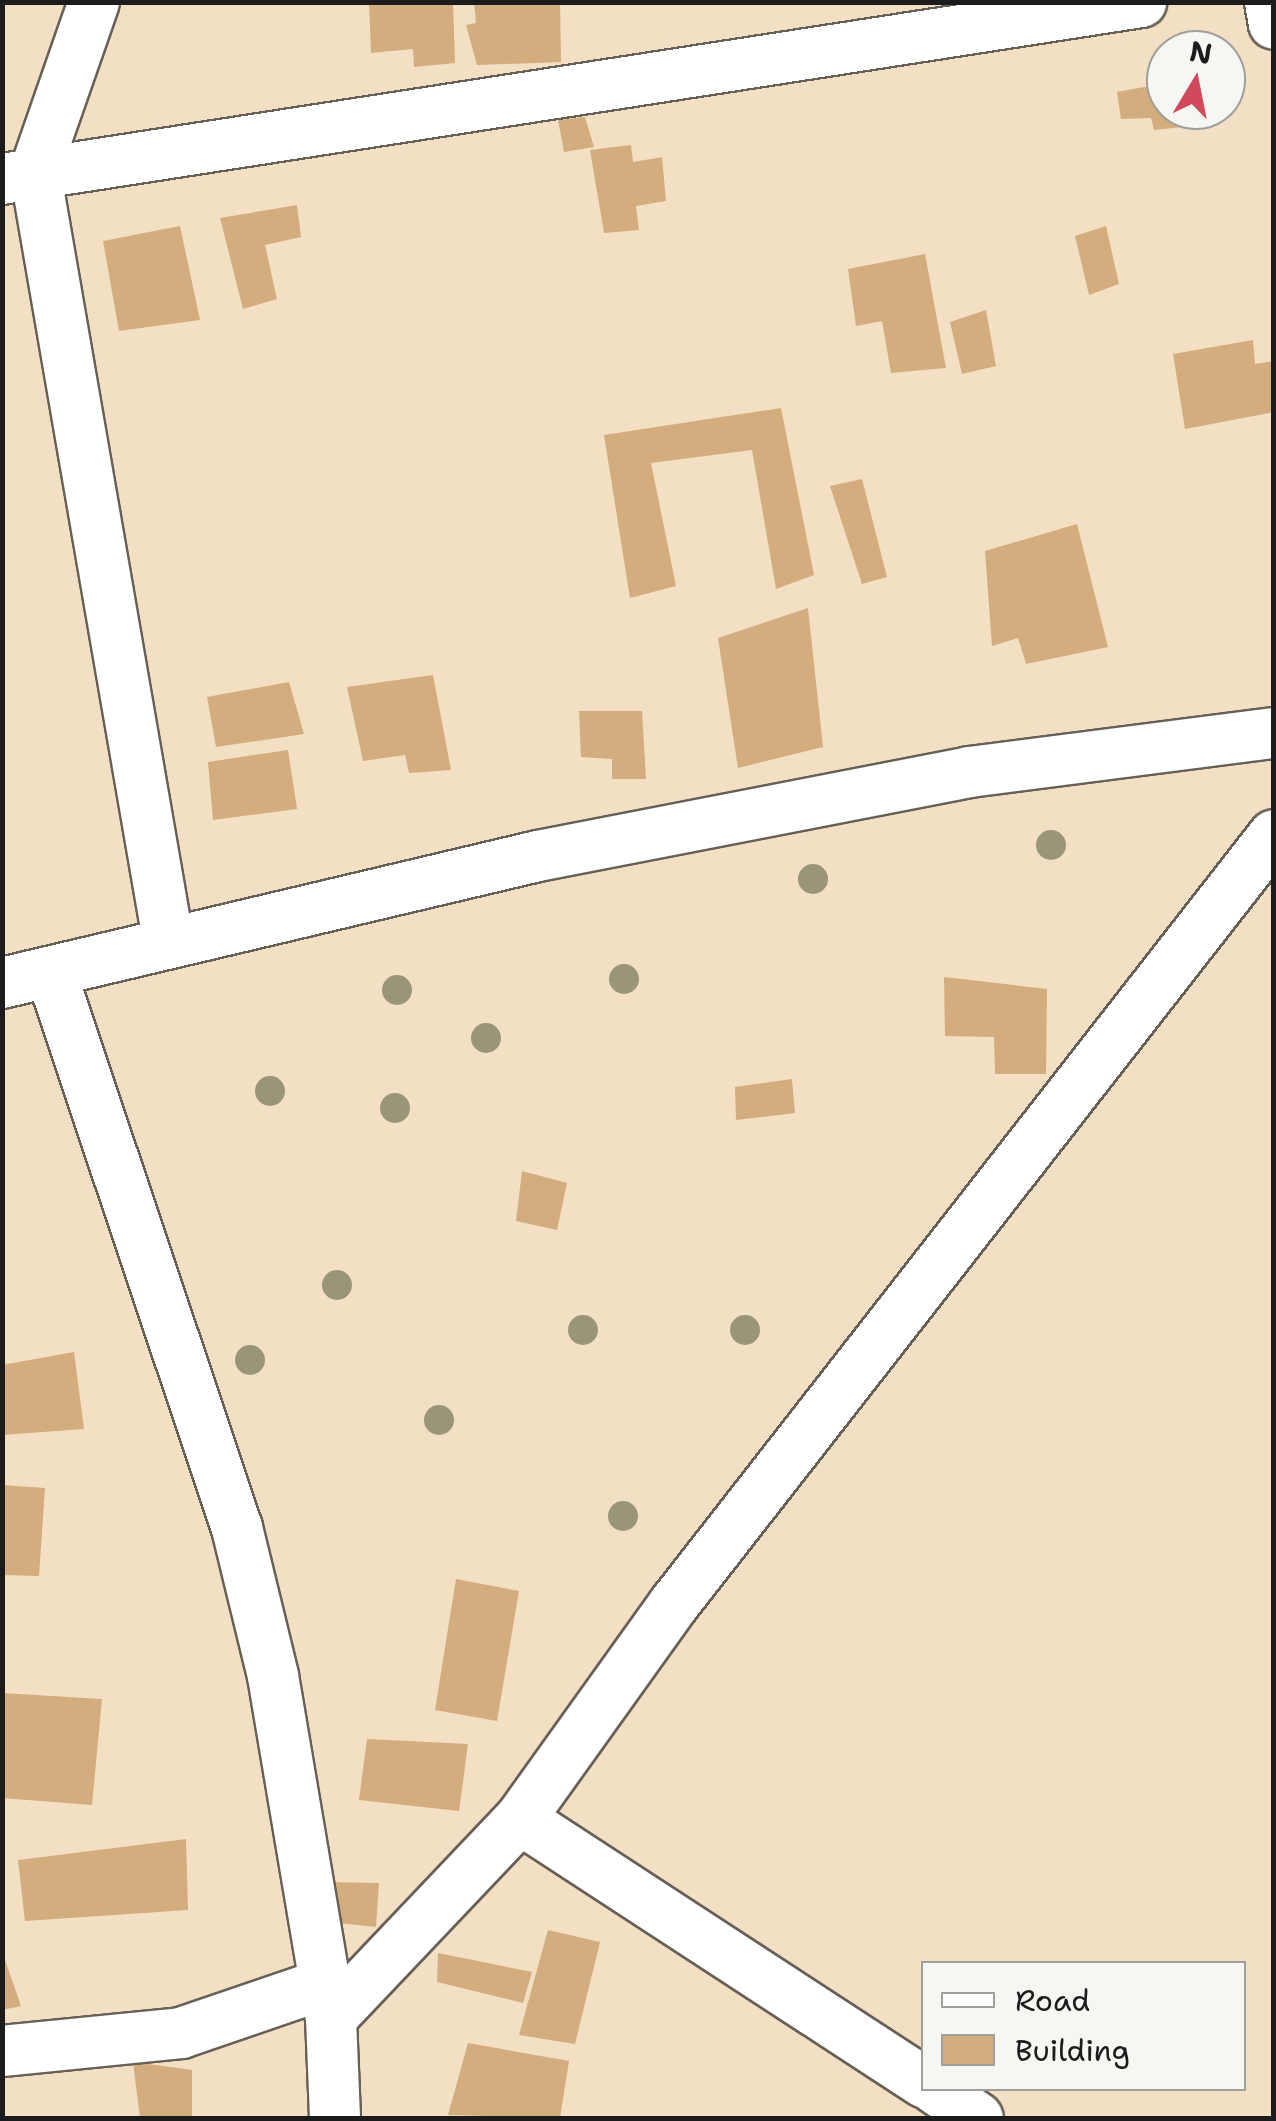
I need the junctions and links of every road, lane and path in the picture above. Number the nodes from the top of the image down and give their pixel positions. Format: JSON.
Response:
{"nodes":[{"id":1,"x":94,"y":2,"type":"edge"},
{"id":2,"x":1141,"y":2,"type":"edge"},
{"id":3,"x":1270,"y":2,"type":"edge"},
{"id":4,"x":1274,"y":24,"type":"edge"},
{"id":5,"x":19,"y":175,"type":"edge"},
{"id":6,"x":1274,"y":732,"type":"edge"},
{"id":7,"x":1274,"y":835,"type":"edge"},
{"id":8,"x":168,"y":939,"type":"junction"},
{"id":9,"x":52,"y":976,"type":"junction"},
{"id":10,"x":2,"y":983,"type":"edge"},
{"id":11,"x":520,"y":1819,"type":"junction"},
{"id":12,"x":328,"y":2001,"type":"junction"},
{"id":13,"x":2,"y":2051,"type":"edge"},
{"id":14,"x":921,"y":2089,"type":"edge"},
{"id":15,"x":334,"y":2118,"type":"edge"}],
"edges":[{"from":1,"to":5,"type":"street"},
{"from":2,"to":5,"type":"street"},
{"from":3,"to":4,"type":"street"},
{"from":5,"to":8,"type":"street"},
{"from":6,"to":8,"type":"street"},
{"from":7,"to":11,"type":"street"},
{"from":8,"to":9,"type":"street"},
{"from":9,"to":10,"type":"street"},
{"from":9,"to":12,"type":"street"},
{"from":11,"to":12,"type":"street"},
{"from":11,"to":14,"type":"street"},
{"from":12,"to":13,"type":"street"},
{"from":12,"to":15,"type":"street"}]}
